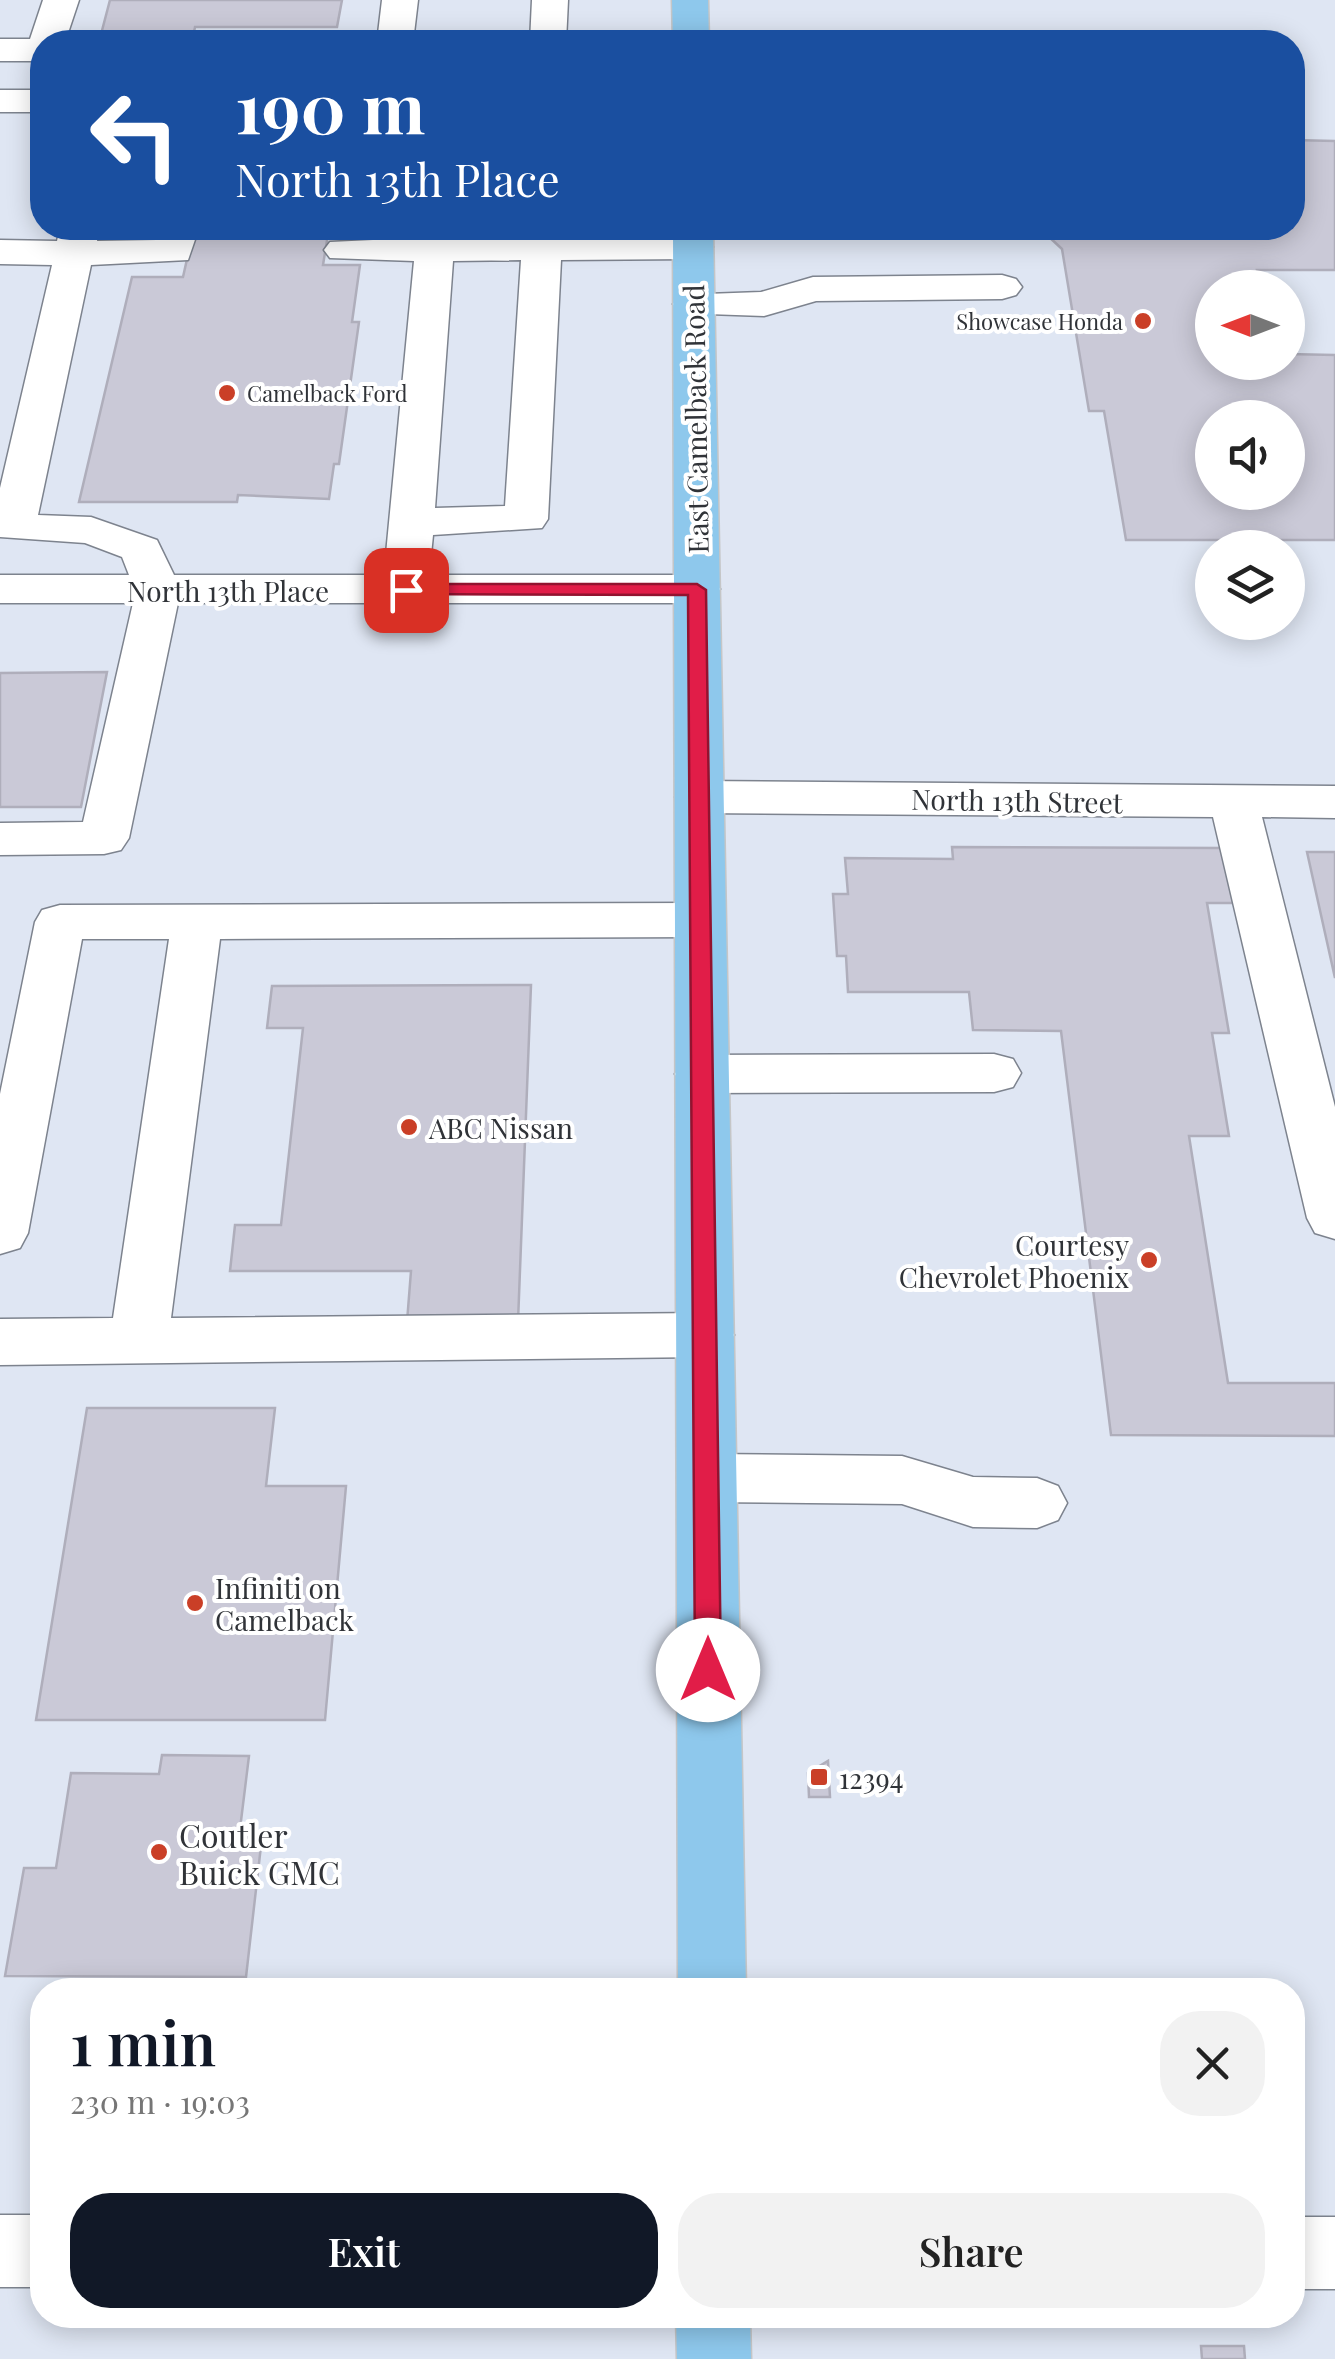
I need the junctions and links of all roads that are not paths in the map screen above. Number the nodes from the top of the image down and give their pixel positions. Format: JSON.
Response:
{"nodes":[{"id":1,"x":61,"y":0,"type":"edge"},
{"id":2,"x":400,"y":0,"type":"edge"},
{"id":3,"x":550,"y":0,"type":"edge"},
{"id":4,"x":690,"y":0,"type":"edge"},
{"id":5,"x":50,"y":30,"type":"edge"},
{"id":6,"x":396,"y":30,"type":"edge"},
{"id":7,"x":549,"y":30,"type":"edge"},
{"id":8,"x":691,"y":30,"type":"edge"},
{"id":9,"x":0,"y":50,"type":"edge"},
{"id":10,"x":30,"y":50,"type":"edge"},
{"id":11,"x":0,"y":101,"type":"edge"},
{"id":12,"x":30,"y":101,"type":"edge"},
{"id":13,"x":77,"y":240,"type":"edge"},
{"id":14,"x":176,"y":240,"type":"edge"},
{"id":15,"x":420,"y":240,"type":"edge"},
{"id":16,"x":435,"y":240,"type":"edge"},
{"id":17,"x":542,"y":240,"type":"edge"},
{"id":18,"x":693,"y":240,"type":"edge"},
{"id":19,"x":344,"y":250,"type":"dead end"},
{"id":20,"x":0,"y":252,"type":"edge"},
{"id":21,"x":693,"y":304,"type":"junction"},
{"id":22,"x":1005,"y":304,"type":"dead end"},
{"id":23,"x":412,"y":522,"type":"junction"},
{"id":24,"x":0,"y":589,"type":"edge"},
{"id":25,"x":158,"y":590,"type":"junction"},
{"id":26,"x":406,"y":590,"type":"junction"},
{"id":27,"x":697,"y":590,"type":"junction"},
{"id":28,"x":699,"y":797,"type":"junction"},
{"id":29,"x":1234,"y":802,"type":"junction"},
{"id":30,"x":1335,"y":802,"type":"edge"},
{"id":31,"x":104,"y":838,"type":"junction"},
{"id":32,"x":0,"y":839,"type":"edge"},
{"id":33,"x":700,"y":920,"type":"junction"},
{"id":34,"x":60,"y":922,"type":"junction"},
{"id":35,"x":197,"y":924,"type":"junction"},
{"id":36,"x":994,"y":1073,"type":"dead end"},
{"id":37,"x":702,"y":1074,"type":"junction"},
{"id":38,"x":1318,"y":1077,"type":"edge"},
{"id":39,"x":1335,"y":1218,"type":"edge"},
{"id":40,"x":0,"y":1233,"type":"edge"},
{"id":41,"x":705,"y":1334,"type":"junction"},
{"id":42,"x":139,"y":1341,"type":"junction"},
{"id":43,"x":0,"y":1342,"type":"edge"},
{"id":44,"x":706,"y":1478,"type":"junction"},
{"id":45,"x":1037,"y":1504,"type":"dead end"},
{"id":46,"x":712,"y":1978,"type":"edge"},
{"id":47,"x":0,"y":2251,"type":"edge"},
{"id":48,"x":30,"y":2251,"type":"edge"},
{"id":49,"x":1305,"y":2253,"type":"edge"},
{"id":50,"x":1335,"y":2253,"type":"edge"},
{"id":51,"x":713,"y":2328,"type":"edge"},
{"id":52,"x":714,"y":2359,"type":"edge"}],
"edges":[{"from":1,"to":5,"type":"street"},
{"from":2,"to":6,"type":"street"},
{"from":3,"to":7,"type":"street"},
{"from":4,"to":8,"type":"main road"},
{"from":9,"to":10,"type":"street"},
{"from":11,"to":12,"type":"street"},
{"from":13,"to":14,"type":"street"},
{"from":13,"to":20,"type":"street"},
{"from":13,"to":25,"type":"street"},
{"from":15,"to":19,"type":"street"},
{"from":16,"to":23,"type":"street"},
{"from":17,"to":23,"type":"street"},
{"from":18,"to":21,"type":"main road","name":"East Camelback Road"},
{"from":21,"to":22,"type":"street"},
{"from":21,"to":27,"type":"main road","name":"East Camelback Road"},
{"from":23,"to":26,"type":"street"},
{"from":24,"to":25,"type":"street","name":"North 13th Place"},
{"from":25,"to":26,"type":"street","name":"North 13th Place"},
{"from":25,"to":31,"type":"street"},
{"from":26,"to":27,"type":"street","name":"North 13th Place"},
{"from":27,"to":28,"type":"main road","name":"East Camelback Road"},
{"from":28,"to":29,"type":"street","name":"North 13th Street"},
{"from":28,"to":33,"type":"main road","name":"East Camelback Road"},
{"from":29,"to":30,"type":"street","name":"North 13th Street"},
{"from":29,"to":38,"type":"street"},
{"from":31,"to":32,"type":"street"},
{"from":31,"to":34,"type":"street"},
{"from":33,"to":35,"type":"street"},
{"from":33,"to":37,"type":"main road","name":"East Camelback Road"},
{"from":34,"to":35,"type":"street"},
{"from":34,"to":40,"type":"street"},
{"from":35,"to":42,"type":"street"},
{"from":36,"to":37,"type":"street"},
{"from":37,"to":41,"type":"main road","name":"East Camelback Road"},
{"from":38,"to":39,"type":"street"},
{"from":41,"to":42,"type":"street"},
{"from":41,"to":44,"type":"main road","name":"East Camelback Road"},
{"from":42,"to":43,"type":"street"},
{"from":44,"to":45,"type":"street"},
{"from":44,"to":46,"type":"main road","name":"East Camelback Road"},
{"from":47,"to":48,"type":"street"},
{"from":49,"to":50,"type":"street"},
{"from":51,"to":52,"type":"main road"}]}
